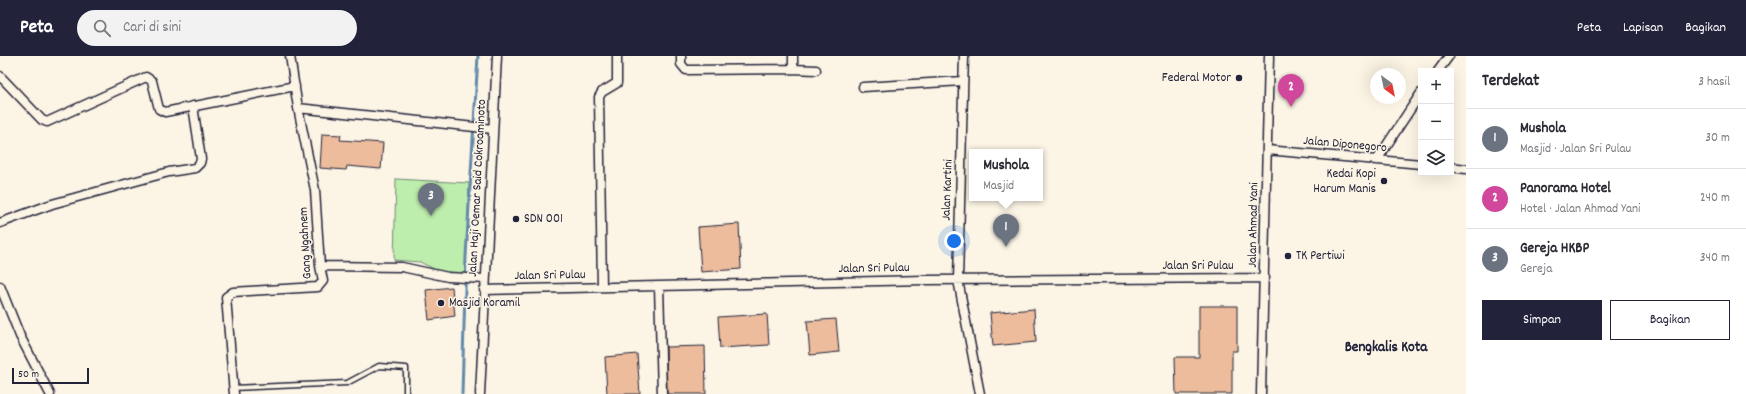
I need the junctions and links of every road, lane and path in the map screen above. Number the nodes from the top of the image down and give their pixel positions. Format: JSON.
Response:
{"nodes":[{"id":1,"x":290,"y":56,"type":"edge"},
{"id":2,"x":497,"y":56,"type":"edge"},
{"id":3,"x":617,"y":56,"type":"edge"},
{"id":4,"x":681,"y":56,"type":"edge"},
{"id":5,"x":793,"y":56,"type":"edge"},
{"id":6,"x":964,"y":56,"type":"edge"},
{"id":7,"x":1269,"y":56,"type":"edge"},
{"id":8,"x":1449,"y":56,"type":"edge"},
{"id":9,"x":1440,"y":68,"type":"edge"},
{"id":10,"x":793,"y":69,"type":"junction"},
{"id":11,"x":816,"y":70,"type":"dead end"},
{"id":12,"x":0,"y":76,"type":"edge"},
{"id":13,"x":964,"y":81,"type":"junction"},
{"id":14,"x":295,"y":86,"type":"junction"},
{"id":15,"x":863,"y":87,"type":"dead end"},
{"id":16,"x":1418,"y":97,"type":"edge"},
{"id":17,"x":194,"y":106,"type":"junction"},
{"id":18,"x":298,"y":108,"type":"junction"},
{"id":19,"x":489,"y":129,"type":"junction"},
{"id":20,"x":1267,"y":150,"type":"junction"},
{"id":21,"x":1376,"y":160,"type":"junction"},
{"id":22,"x":1418,"y":164,"type":"edge"},
{"id":23,"x":1454,"y":168,"type":"edge"},
{"id":24,"x":1466,"y":169,"type":"edge"},
{"id":25,"x":0,"y":223,"type":"edge"},
{"id":26,"x":320,"y":266,"type":"junction"},
{"id":27,"x":1265,"y":278,"type":"junction"},
{"id":28,"x":481,"y":279,"type":"junction"},
{"id":29,"x":958,"y":280,"type":"junction"},
{"id":30,"x":0,"y":286,"type":"edge"},
{"id":31,"x":659,"y":286,"type":"junction"},
{"id":32,"x":602,"y":287,"type":"junction"},
{"id":33,"x":484,"y":290,"type":"junction"},
{"id":34,"x":233,"y":391,"type":"edge"},
{"id":35,"x":50,"y":394,"type":"edge"},
{"id":36,"x":406,"y":394,"type":"edge"},
{"id":37,"x":480,"y":394,"type":"edge"},
{"id":38,"x":662,"y":394,"type":"edge"},
{"id":39,"x":980,"y":394,"type":"edge"},
{"id":40,"x":1261,"y":394,"type":"edge"}],
"edges":[{"from":1,"to":14,"type":"street","name":"Gang Ngahnem"},
{"from":2,"to":19,"type":"street","name":"Jalan Haji Oemar Said Cokroaminoto"},
{"from":3,"to":32,"type":"street"},
{"from":4,"to":10,"type":"street"},
{"from":5,"to":10,"type":"street"},
{"from":6,"to":13,"type":"street","name":"Jalan Kartini"},
{"from":7,"to":20,"type":"street","name":"Jalan Ahmad Yani"},
{"from":8,"to":9,"type":"street"},
{"from":10,"to":11,"type":"street"},
{"from":12,"to":17,"type":"street"},
{"from":13,"to":15,"type":"street"},
{"from":13,"to":29,"type":"street","name":"Jalan Kartini"},
{"from":14,"to":17,"type":"street"},
{"from":14,"to":18,"type":"street","name":"Gang Ngahnem"},
{"from":16,"to":21,"type":"street"},
{"from":17,"to":25,"type":"street"},
{"from":18,"to":19,"type":"street"},
{"from":18,"to":26,"type":"street","name":"Gang Ngahnem"},
{"from":19,"to":28,"type":"street","name":"Jalan Haji Oemar Said Cokroaminoto"},
{"from":20,"to":21,"type":"street","name":"Jalan Diponegoro"},
{"from":20,"to":27,"type":"street","name":"Jalan Ahmad Yani"},
{"from":21,"to":22,"type":"street","name":"Jalan Diponegoro"},
{"from":23,"to":24,"type":"street"},
{"from":26,"to":28,"type":"street"},
{"from":26,"to":34,"type":"street","name":"Gang Ngahnem"},
{"from":27,"to":29,"type":"street","name":"Jalan Sri Pulau"},
{"from":27,"to":40,"type":"street","name":"Jalan Ahmad Yani"},
{"from":28,"to":33,"type":"street","name":"Jalan Haji Oemar Said Cokroaminoto"},
{"from":29,"to":31,"type":"street","name":"Jalan Sri Pulau"},
{"from":29,"to":39,"type":"street","name":"Jalan Kartini"},
{"from":30,"to":35,"type":"street"},
{"from":31,"to":32,"type":"street","name":"Jalan Sri Pulau"},
{"from":31,"to":38,"type":"street"},
{"from":32,"to":33,"type":"street","name":"Jalan Sri Pulau"},
{"from":33,"to":37,"type":"street","name":"Jalan Haji Oemar Said Cokroaminoto"},
{"from":34,"to":36,"type":"lane"}]}
